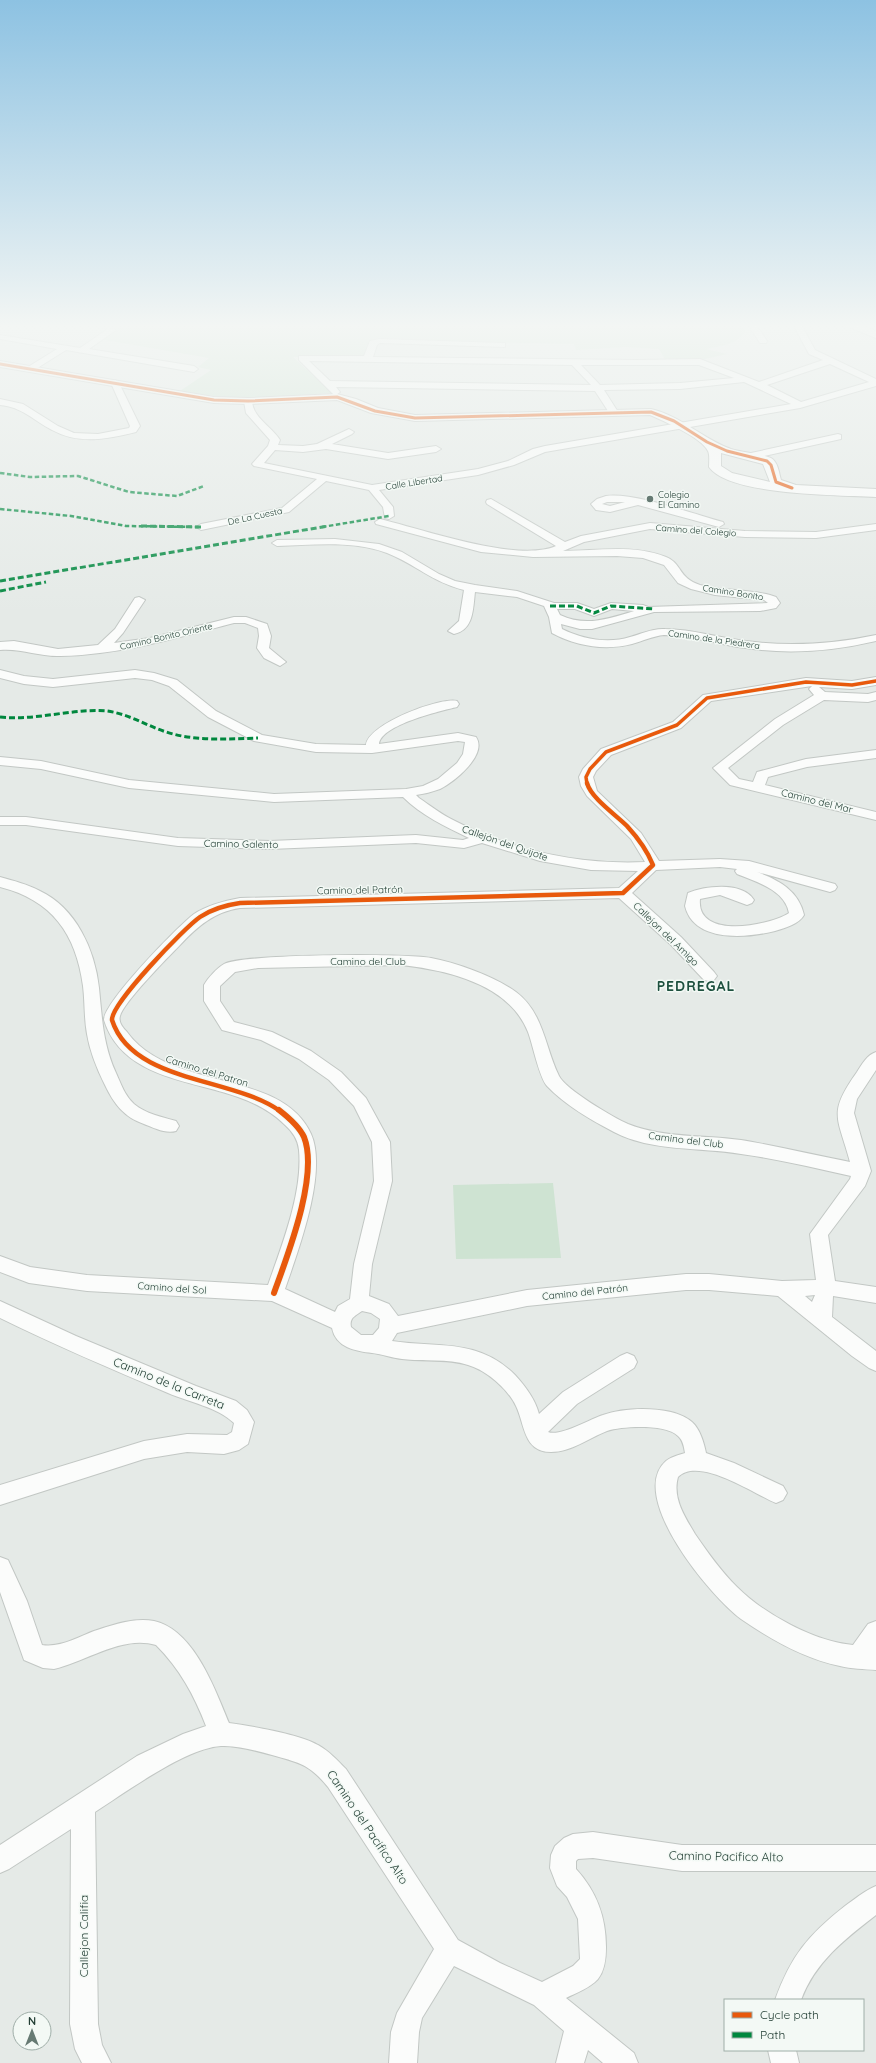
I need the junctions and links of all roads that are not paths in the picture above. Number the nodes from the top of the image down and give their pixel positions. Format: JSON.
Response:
{"nodes":[{"id":1,"x":48,"y":422,"type":"edge"},
{"id":2,"x":133,"y":422,"type":"edge"},
{"id":3,"x":260,"y":422,"type":"edge"},
{"id":4,"x":675,"y":422,"type":"edge"},
{"id":5,"x":698,"y":422,"type":"edge"},
{"id":6,"x":682,"y":425,"type":"junction"},
{"id":7,"x":349,"y":432,"type":"dead end"},
{"id":8,"x":838,"y":438,"type":"dead end"},
{"id":9,"x":707,"y":442,"type":"junction"},
{"id":10,"x":321,"y":446,"type":"junction"},
{"id":11,"x":273,"y":447,"type":"junction"},
{"id":12,"x":436,"y":449,"type":"dead end"},
{"id":13,"x":751,"y":456,"type":"junction"},
{"id":14,"x":323,"y":479,"type":"junction"},
{"id":15,"x":372,"y":488,"type":"junction"},
{"id":16,"x":792,"y":488,"type":"junction"},
{"id":17,"x":876,"y":493,"type":"edge"},
{"id":18,"x":491,"y":502,"type":"dead end"},
{"id":19,"x":638,"y":502,"type":"dead end"},
{"id":20,"x":686,"y":514,"type":"junction"},
{"id":21,"x":389,"y":516,"type":"dead end"},
{"id":22,"x":380,"y":522,"type":"dead end"},
{"id":23,"x":201,"y":526,"type":"dead end"},
{"id":24,"x":876,"y":527,"type":"edge"},
{"id":25,"x":686,"y":528,"type":"junction"},
{"id":26,"x":859,"y":530,"type":"junction"},
{"id":27,"x":876,"y":533,"type":"edge"},
{"id":28,"x":745,"y":534,"type":"junction"},
{"id":29,"x":277,"y":543,"type":"dead end"},
{"id":30,"x":564,"y":546,"type":"junction"},
{"id":31,"x":549,"y":554,"type":"junction"},
{"id":32,"x":469,"y":592,"type":"junction"},
{"id":33,"x":139,"y":600,"type":"dead end"},
{"id":34,"x":550,"y":606,"type":"junction"},
{"id":35,"x":654,"y":609,"type":"junction"},
{"id":36,"x":555,"y":618,"type":"junction"},
{"id":37,"x":454,"y":631,"type":"dead end"},
{"id":38,"x":876,"y":638,"type":"edge"},
{"id":39,"x":0,"y":646,"type":"edge"},
{"id":40,"x":101,"y":649,"type":"junction"},
{"id":41,"x":280,"y":662,"type":"dead end"},
{"id":42,"x":0,"y":674,"type":"edge"},
{"id":43,"x":876,"y":681,"type":"edge"},
{"id":44,"x":806,"y":682,"type":"junction"},
{"id":45,"x":822,"y":696,"type":"junction"},
{"id":46,"x":876,"y":696,"type":"edge"},
{"id":47,"x":453,"y":704,"type":"dead end"},
{"id":48,"x":372,"y":749,"type":"junction"},
{"id":49,"x":876,"y":754,"type":"edge"},
{"id":50,"x":0,"y":761,"type":"edge"},
{"id":51,"x":758,"y":787,"type":"junction"},
{"id":52,"x":406,"y":793,"type":"junction"},
{"id":53,"x":876,"y":816,"type":"edge"},
{"id":54,"x":0,"y":821,"type":"edge"},
{"id":55,"x":482,"y":838,"type":"junction"},
{"id":56,"x":720,"y":863,"type":"junction"},
{"id":57,"x":653,"y":865,"type":"junction"},
{"id":58,"x":0,"y":882,"type":"edge"},
{"id":59,"x":830,"y":887,"type":"dead end"},
{"id":60,"x":623,"y":893,"type":"junction"},
{"id":61,"x":747,"y":900,"type":"dead end"},
{"id":62,"x":709,"y":976,"type":"dead end"},
{"id":63,"x":93,"y":1014,"type":"junction"},
{"id":64,"x":112,"y":1024,"type":"junction"},
{"id":65,"x":876,"y":1058,"type":"edge"},
{"id":66,"x":170,"y":1126,"type":"dead end"},
{"id":67,"x":862,"y":1171,"type":"junction"},
{"id":68,"x":0,"y":1264,"type":"edge"},
{"id":69,"x":827,"y":1287,"type":"junction"},
{"id":70,"x":782,"y":1289,"type":"junction"},
{"id":71,"x":274,"y":1293,"type":"junction"},
{"id":72,"x":876,"y":1295,"type":"edge"},
{"id":73,"x":359,"y":1304,"type":"junction"},
{"id":74,"x":0,"y":1309,"type":"edge"},
{"id":75,"x":822,"y":1320,"type":"junction"},
{"id":76,"x":340,"y":1323,"type":"junction"},
{"id":77,"x":390,"y":1326,"type":"junction"},
{"id":78,"x":372,"y":1344,"type":"junction"},
{"id":79,"x":627,"y":1362,"type":"dead end"},
{"id":80,"x":876,"y":1362,"type":"edge"},
{"id":81,"x":534,"y":1432,"type":"junction"},
{"id":82,"x":697,"y":1461,"type":"junction"},
{"id":83,"x":776,"y":1493,"type":"dead end"},
{"id":84,"x":0,"y":1495,"type":"edge"},
{"id":85,"x":0,"y":1568,"type":"edge"},
{"id":86,"x":876,"y":1632,"type":"edge"},
{"id":87,"x":867,"y":1657,"type":"edge"},
{"id":88,"x":221,"y":1734,"type":"junction"},
{"id":89,"x":83,"y":1807,"type":"junction"},
{"id":90,"x":876,"y":1858,"type":"edge"},
{"id":91,"x":1,"y":1865,"type":"edge"},
{"id":92,"x":876,"y":1899,"type":"edge"},
{"id":93,"x":449,"y":1948,"type":"junction"},
{"id":94,"x":544,"y":1996,"type":"junction"},
{"id":95,"x":788,"y":1999,"type":"edge"},
{"id":96,"x":578,"y":2026,"type":"junction"},
{"id":97,"x":782,"y":2051,"type":"edge"},
{"id":98,"x":97,"y":2063,"type":"edge"},
{"id":99,"x":403,"y":2063,"type":"edge"},
{"id":100,"x":570,"y":2063,"type":"edge"},
{"id":101,"x":624,"y":2063,"type":"edge"},
{"id":102,"x":785,"y":2063,"type":"edge"}],
"edges":[{"from":1,"to":2,"type":"street"},
{"from":3,"to":11,"type":"street"},
{"from":4,"to":6,"type":"street"},
{"from":5,"to":6,"type":"street","name":"Calle Libertad"},
{"from":6,"to":9,"type":"street"},
{"from":6,"to":15,"type":"street","name":"Calle Libertad"},
{"from":7,"to":10,"type":"street"},
{"from":8,"to":13,"type":"street"},
{"from":9,"to":13,"type":"street"},
{"from":9,"to":16,"type":"street"},
{"from":10,"to":11,"type":"street"},
{"from":10,"to":12,"type":"street"},
{"from":11,"to":14,"type":"street","name":"Calle Libertad"},
{"from":13,"to":16,"type":"street"},
{"from":14,"to":15,"type":"street","name":"Calle Libertad"},
{"from":14,"to":23,"type":"street","name":"De La Cuesta"},
{"from":15,"to":21,"type":"street","name":"Calle Libertad"},
{"from":16,"to":17,"type":"street"},
{"from":18,"to":30,"type":"street"},
{"from":19,"to":20,"type":"street"},
{"from":20,"to":25,"type":"street"},
{"from":20,"to":28,"type":"street"},
{"from":22,"to":31,"type":"street","name":"Camino del Colegio"},
{"from":24,"to":26,"type":"street","name":"Camino del Colegio"},
{"from":25,"to":28,"type":"street","name":"Camino del Colegio"},
{"from":25,"to":30,"type":"street","name":"Camino del Colegio"},
{"from":26,"to":27,"type":"street"},
{"from":26,"to":28,"type":"street","name":"Camino del Colegio"},
{"from":29,"to":32,"type":"street"},
{"from":30,"to":31,"type":"street","name":"Camino del Colegio"},
{"from":31,"to":35,"type":"street","name":"Camino Bonito"},
{"from":32,"to":34,"type":"street"},
{"from":32,"to":37,"type":"street"},
{"from":33,"to":40,"type":"street"},
{"from":34,"to":35,"type":"street"},
{"from":34,"to":36,"type":"street","name":"Camino de la Piedrera"},
{"from":35,"to":36,"type":"street","name":"Camino Bonito"},
{"from":36,"to":38,"type":"street","name":"Camino de la Piedrera"},
{"from":39,"to":40,"type":"street","name":"Camino Bonito Oriente"},
{"from":40,"to":41,"type":"street","name":"Camino Bonito Oriente"},
{"from":42,"to":48,"type":"street"},
{"from":43,"to":44,"type":"street"},
{"from":44,"to":45,"type":"street"},
{"from":44,"to":57,"type":"street"},
{"from":45,"to":46,"type":"street"},
{"from":45,"to":51,"type":"street","name":"Camino del Mar"},
{"from":47,"to":48,"type":"street"},
{"from":48,"to":52,"type":"street"},
{"from":49,"to":51,"type":"street"},
{"from":50,"to":52,"type":"street"},
{"from":51,"to":53,"type":"street","name":"Camino del Mar"},
{"from":52,"to":55,"type":"street","name":"Callejón del Quijote"},
{"from":54,"to":55,"type":"street","name":"Camino Galento"},
{"from":55,"to":57,"type":"street","name":"Callejón del Quijote"},
{"from":56,"to":57,"type":"street","name":"Callejón del Quijote"},
{"from":56,"to":59,"type":"street","name":"Callejón del Quijote"},
{"from":56,"to":61,"type":"street"},
{"from":57,"to":60,"type":"street"},
{"from":58,"to":63,"type":"street"},
{"from":60,"to":62,"type":"street","name":"Callejon del Amigo"},
{"from":60,"to":64,"type":"street","name":"Camino del Patrón"},
{"from":63,"to":64,"type":"street"},
{"from":63,"to":66,"type":"street"},
{"from":64,"to":71,"type":"street","name":"Camino del Patron"},
{"from":65,"to":67,"type":"street"},
{"from":67,"to":69,"type":"street"},
{"from":67,"to":73,"type":"street","name":"Camino del Club"},
{"from":68,"to":71,"type":"street","name":"Camino del Sol"},
{"from":69,"to":70,"type":"street","name":"Camino del Patrón"},
{"from":69,"to":72,"type":"street"},
{"from":69,"to":75,"type":"street"},
{"from":70,"to":75,"type":"street"},
{"from":70,"to":77,"type":"street","name":"Camino del Patrón"},
{"from":71,"to":76,"type":"street","name":"Camino del Sol"},
{"from":73,"to":76,"type":"street"},
{"from":73,"to":77,"type":"street"},
{"from":74,"to":84,"type":"street","name":"Camino de la Carreta"},
{"from":75,"to":80,"type":"street"},
{"from":76,"to":78,"type":"street"},
{"from":77,"to":78,"type":"street"},
{"from":78,"to":81,"type":"street"},
{"from":79,"to":81,"type":"street"},
{"from":81,"to":82,"type":"street"},
{"from":82,"to":83,"type":"street"},
{"from":82,"to":87,"type":"street"},
{"from":85,"to":88,"type":"street"},
{"from":86,"to":87,"type":"street"},
{"from":88,"to":89,"type":"street","name":"Camino del Pacifico Alto"},
{"from":88,"to":93,"type":"street","name":"Camino del Pacifico Alto"},
{"from":89,"to":91,"type":"street","name":"Camino del Pacifico Alto"},
{"from":89,"to":98,"type":"street","name":"Callejon Califia"},
{"from":90,"to":94,"type":"street","name":"Camino Pacifico Alto"},
{"from":92,"to":95,"type":"street"},
{"from":93,"to":94,"type":"street","name":"Camino del Pacifico Alto"},
{"from":93,"to":99,"type":"street"},
{"from":94,"to":96,"type":"street","name":"Camino del Pacifico Alto"},
{"from":96,"to":100,"type":"street"},
{"from":96,"to":101,"type":"street","name":"Camino del Pacifico Alto"},
{"from":97,"to":102,"type":"street"}]}
